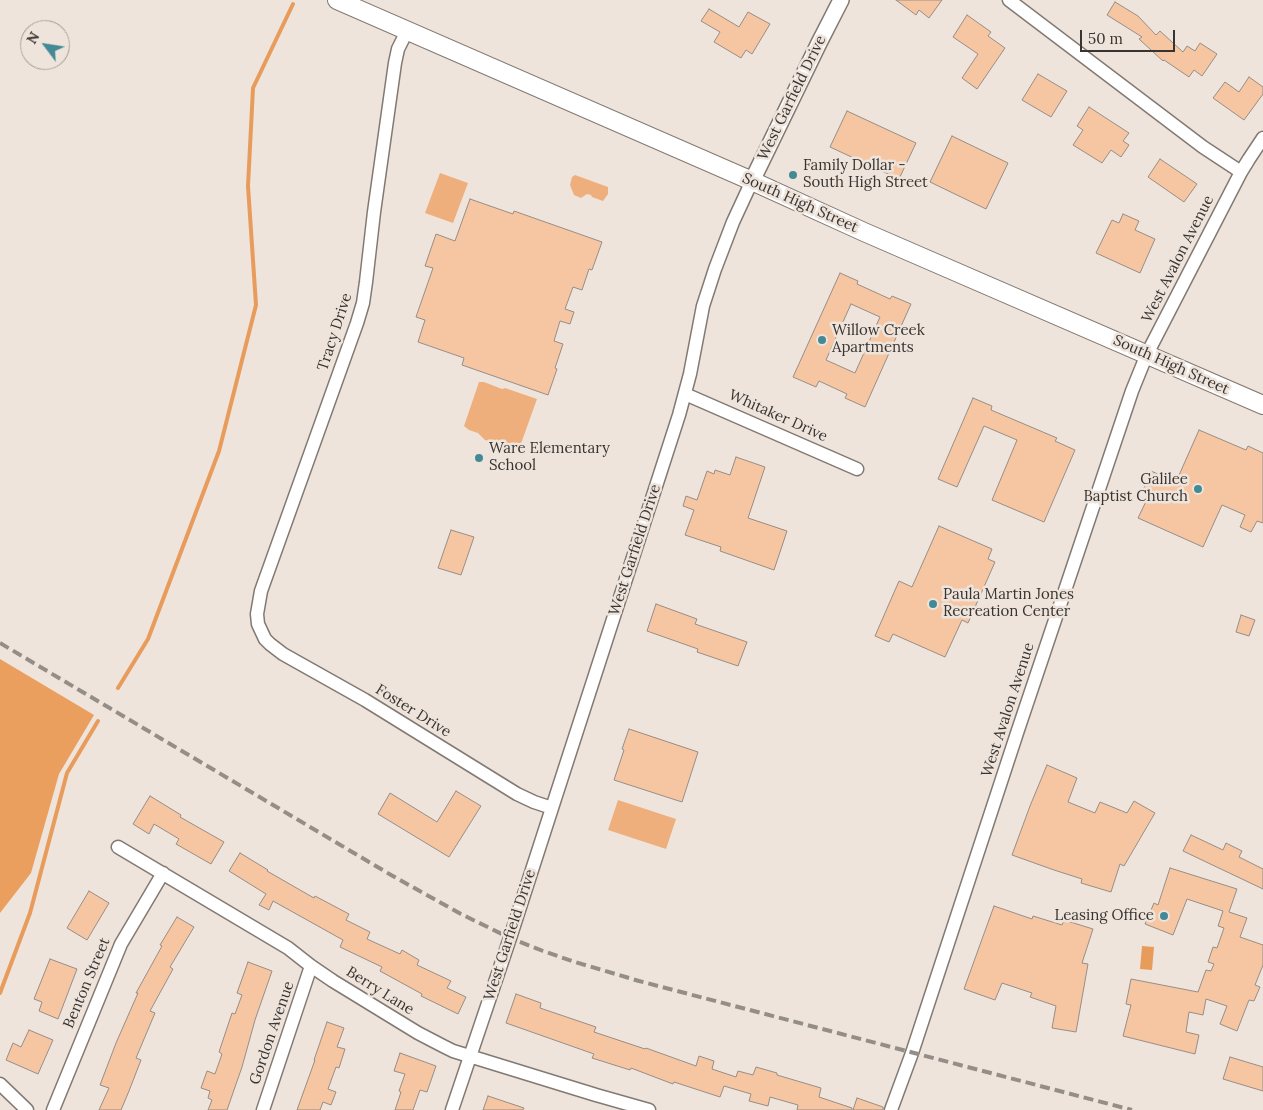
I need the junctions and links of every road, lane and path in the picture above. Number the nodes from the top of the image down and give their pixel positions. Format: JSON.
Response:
{"nodes":[{"id":1,"x":337,"y":0,"type":"edge"},
{"id":2,"x":841,"y":0,"type":"edge"},
{"id":3,"x":1009,"y":0,"type":"edge"},
{"id":4,"x":407,"y":31,"type":"junction"},
{"id":5,"x":1263,"y":138,"type":"edge"},
{"id":6,"x":1242,"y":172,"type":"junction"},
{"id":7,"x":752,"y":181,"type":"junction"},
{"id":8,"x":1147,"y":354,"type":"junction"},
{"id":9,"x":685,"y":394,"type":"junction"},
{"id":10,"x":1263,"y":405,"type":"edge"},
{"id":11,"x":857,"y":469,"type":"dead end"},
{"id":12,"x":262,"y":634,"type":"joint"},
{"id":13,"x":552,"y":808,"type":"junction"},
{"id":14,"x":118,"y":847,"type":"dead end"},
{"id":15,"x":162,"y":873,"type":"junction"},
{"id":16,"x":311,"y":966,"type":"junction"},
{"id":17,"x":470,"y":1056,"type":"junction"},
{"id":18,"x":0,"y":1084,"type":"edge"},
{"id":19,"x":28,"y":1110,"type":"edge"},
{"id":20,"x":53,"y":1110,"type":"edge"},
{"id":21,"x":263,"y":1110,"type":"edge"},
{"id":22,"x":452,"y":1110,"type":"edge"},
{"id":23,"x":649,"y":1110,"type":"edge"},
{"id":24,"x":891,"y":1110,"type":"edge"}],
"edges":[{"from":1,"to":4,"type":"main road","name":"South High Street"},
{"from":2,"to":7,"type":"street","name":"West Garfield Drive"},
{"from":3,"to":6,"type":"street"},
{"from":4,"to":7,"type":"main road","name":"South High Street"},
{"from":4,"to":12,"type":"street","name":"Tracy Drive"},
{"from":5,"to":6,"type":"street","name":"West Avalon Avenue"},
{"from":6,"to":8,"type":"street","name":"West Avalon Avenue"},
{"from":7,"to":8,"type":"main road","name":"South High Street"},
{"from":7,"to":9,"type":"street","name":"West Garfield Drive"},
{"from":8,"to":10,"type":"main road","name":"South High Street"},
{"from":8,"to":24,"type":"street","name":"West Avalon Avenue"},
{"from":9,"to":11,"type":"street","name":"Whitaker Drive"},
{"from":9,"to":13,"type":"street","name":"West Garfield Drive"},
{"from":12,"to":13,"type":"street","name":"Foster Drive"},
{"from":13,"to":17,"type":"street","name":"West Garfield Drive"},
{"from":14,"to":15,"type":"street","name":"Berry Lane"},
{"from":15,"to":16,"type":"street","name":"Berry Lane"},
{"from":15,"to":20,"type":"street","name":"Benton Street"},
{"from":16,"to":17,"type":"street","name":"Berry Lane"},
{"from":16,"to":21,"type":"street","name":"Gordon Avenue"},
{"from":17,"to":22,"type":"street","name":"West Garfield Drive"},
{"from":17,"to":23,"type":"street","name":"Berry Lane"},
{"from":18,"to":19,"type":"street"}]}
